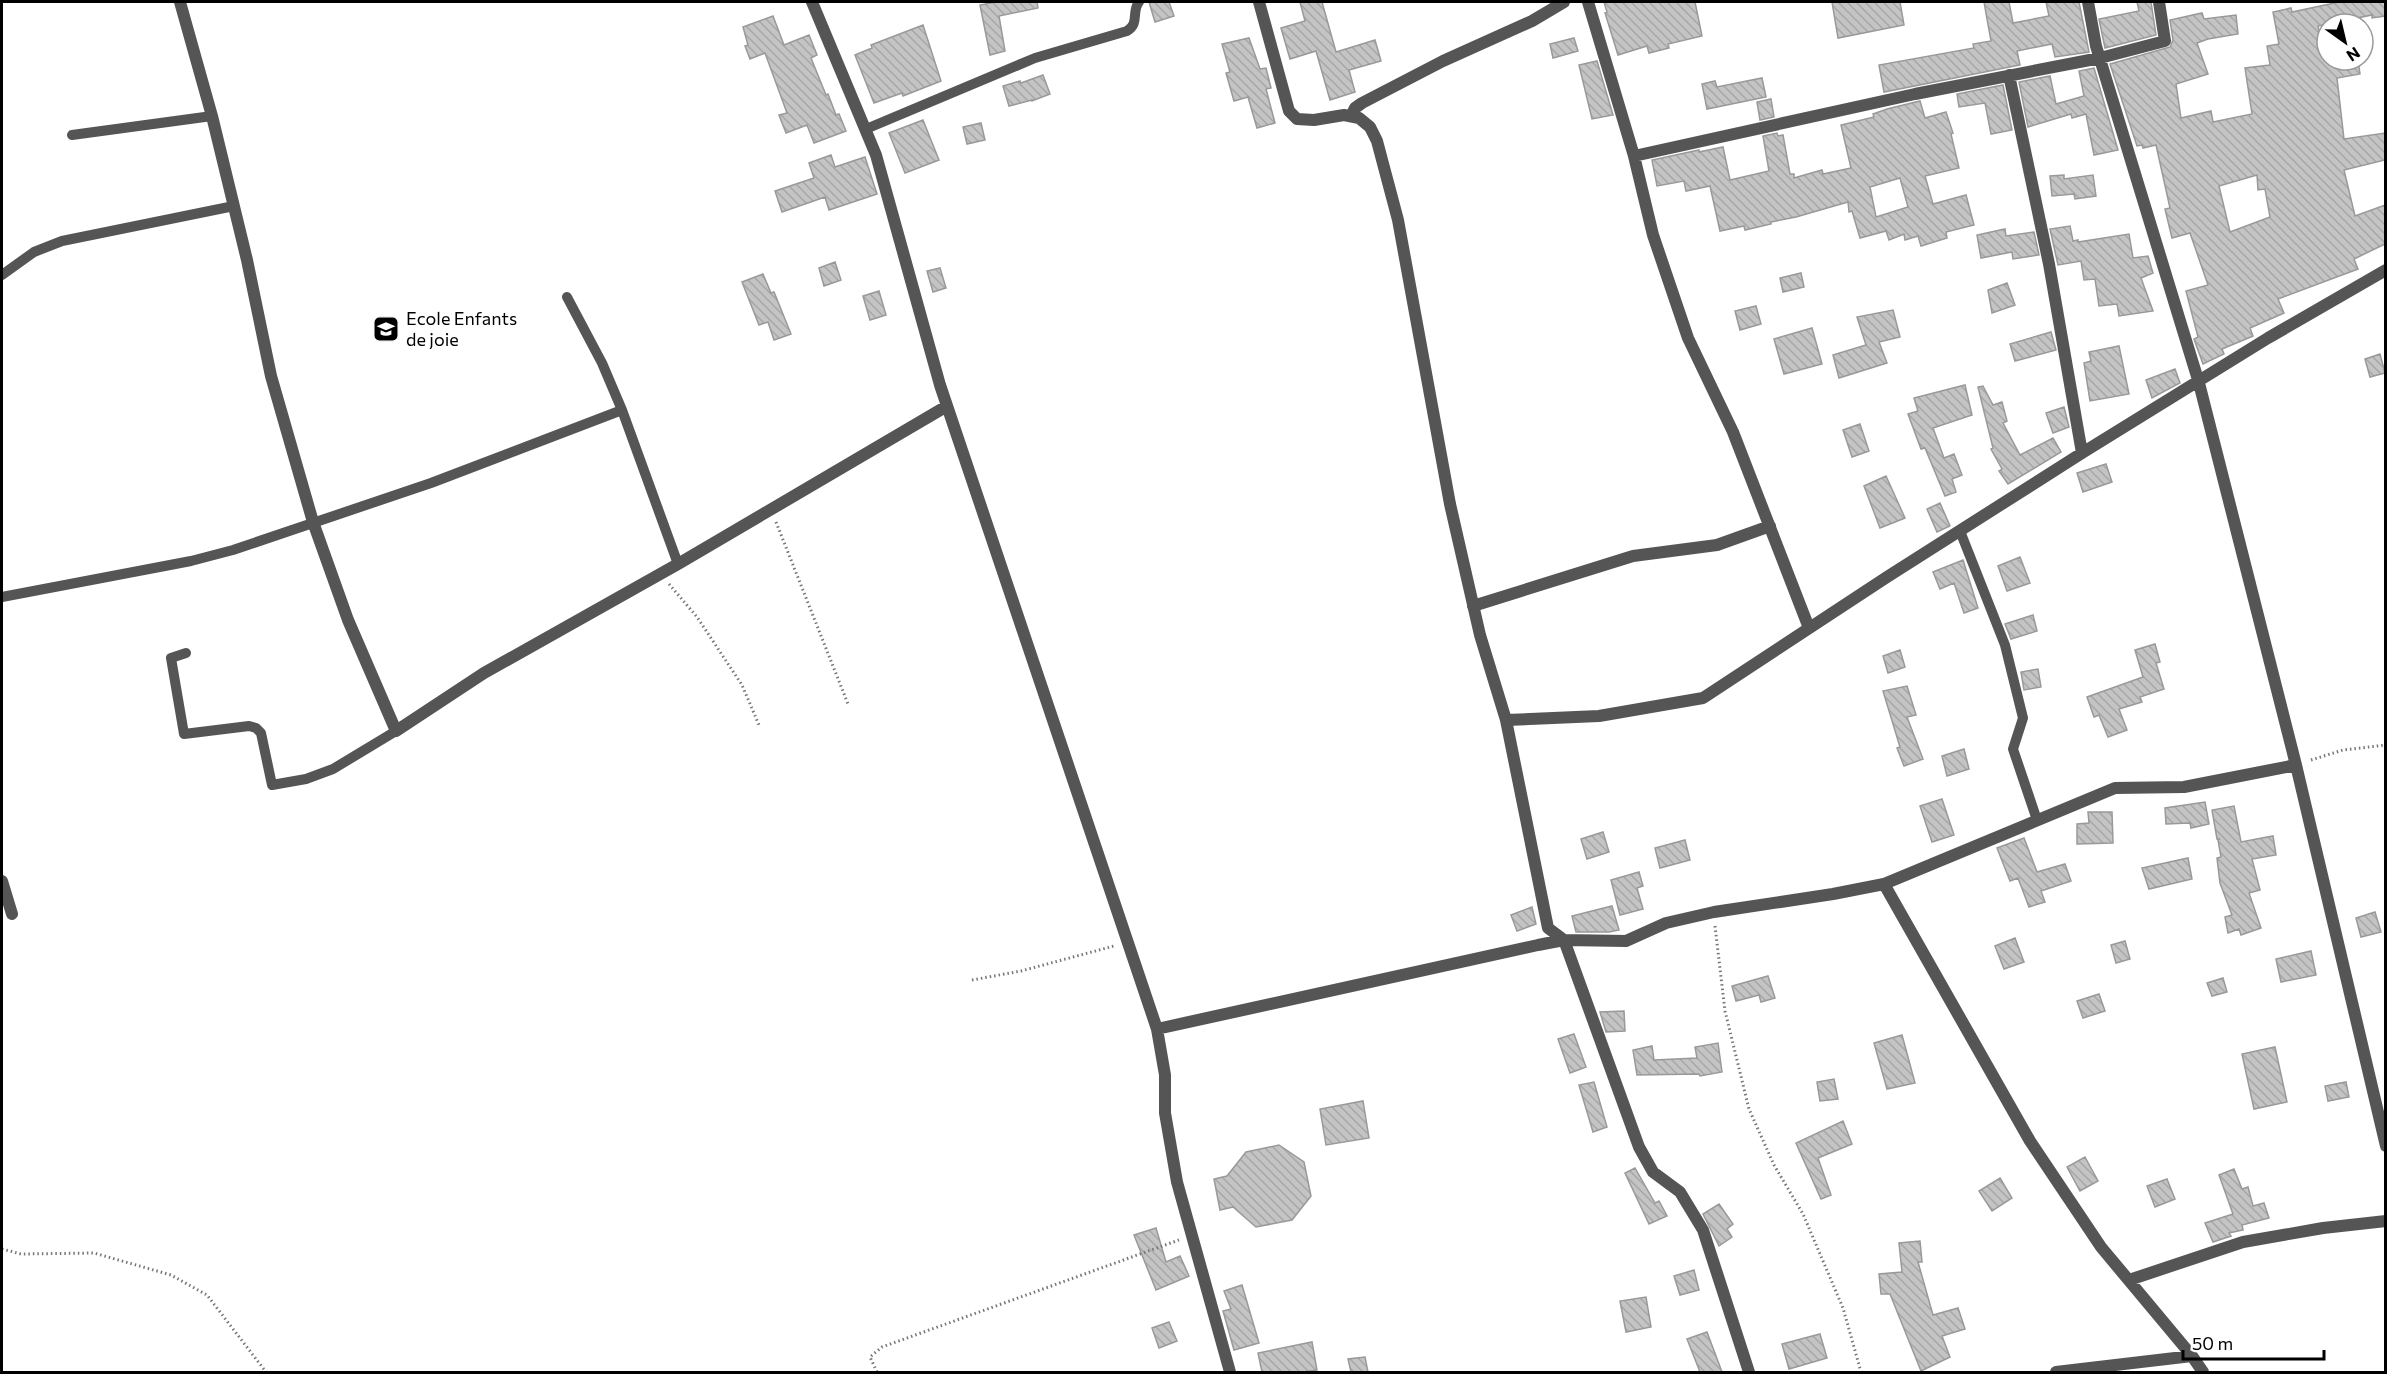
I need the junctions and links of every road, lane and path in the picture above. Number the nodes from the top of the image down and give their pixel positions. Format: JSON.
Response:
{"nodes":[{"id":1,"x":180,"y":2,"type":"edge"},
{"id":2,"x":812,"y":2,"type":"edge"},
{"id":3,"x":1139,"y":2,"type":"edge"},
{"id":4,"x":1259,"y":2,"type":"edge"},
{"id":5,"x":1564,"y":2,"type":"edge"},
{"id":6,"x":1588,"y":2,"type":"edge"},
{"id":7,"x":2088,"y":2,"type":"edge"},
{"id":8,"x":2159,"y":2,"type":"edge"},
{"id":9,"x":2100,"y":58,"type":"junction"},
{"id":10,"x":2009,"y":75,"type":"junction"},
{"id":11,"x":212,"y":116,"type":"junction"},
{"id":12,"x":1351,"y":116,"type":"junction"},
{"id":13,"x":866,"y":129,"type":"junction"},
{"id":14,"x":72,"y":135,"type":"dead end"},
{"id":15,"x":1634,"y":156,"type":"junction"},
{"id":16,"x":234,"y":207,"type":"junction"},
{"id":17,"x":2385,"y":270,"type":"edge"},
{"id":18,"x":2,"y":275,"type":"edge"},
{"id":19,"x":567,"y":297,"type":"dead end"},
{"id":20,"x":2199,"y":383,"type":"junction"},
{"id":21,"x":947,"y":405,"type":"junction"},
{"id":22,"x":622,"y":410,"type":"junction"},
{"id":23,"x":2082,"y":453,"type":"junction"},
{"id":24,"x":770,"y":509,"type":"junction"},
{"id":25,"x":313,"y":522,"type":"junction"},
{"id":26,"x":1770,"y":526,"type":"junction"},
{"id":27,"x":1960,"y":531,"type":"junction"},
{"id":28,"x":678,"y":564,"type":"junction"},
{"id":29,"x":660,"y":574,"type":"junction"},
{"id":30,"x":2,"y":597,"type":"edge"},
{"id":31,"x":1473,"y":606,"type":"junction"},
{"id":32,"x":1809,"y":628,"type":"junction"},
{"id":33,"x":186,"y":653,"type":"dead end"},
{"id":34,"x":848,"y":704,"type":"dead end"},
{"id":35,"x":1506,"y":720,"type":"junction"},
{"id":36,"x":759,"y":725,"type":"dead end"},
{"id":37,"x":396,"y":731,"type":"junction"},
{"id":38,"x":2385,"y":745,"type":"edge"},
{"id":39,"x":2296,"y":765,"type":"junction"},
{"id":40,"x":2037,"y":820,"type":"junction"},
{"id":41,"x":2,"y":881,"type":"edge"},
{"id":42,"x":1884,"y":884,"type":"junction"},
{"id":43,"x":1714,"y":912,"type":"junction"},
{"id":44,"x":12,"y":914,"type":"dead end"},
{"id":45,"x":1564,"y":940,"type":"junction"},
{"id":46,"x":1127,"y":942,"type":"junction"},
{"id":47,"x":972,"y":980,"type":"dead end"},
{"id":48,"x":1157,"y":1029,"type":"junction"},
{"id":49,"x":2385,"y":1146,"type":"edge"},
{"id":50,"x":2385,"y":1221,"type":"edge"},
{"id":51,"x":1192,"y":1235,"type":"junction"},
{"id":52,"x":2,"y":1249,"type":"edge"},
{"id":53,"x":2129,"y":1280,"type":"junction"},
{"id":54,"x":2192,"y":1356,"type":"junction"},
{"id":55,"x":266,"y":1372,"type":"edge"},
{"id":56,"x":877,"y":1372,"type":"edge"},
{"id":57,"x":1230,"y":1372,"type":"edge"},
{"id":58,"x":1749,"y":1372,"type":"edge"},
{"id":59,"x":1861,"y":1372,"type":"edge"},
{"id":60,"x":2056,"y":1372,"type":"edge"},
{"id":61,"x":2203,"y":1372,"type":"edge"}],
"edges":[{"from":1,"to":11,"type":"street"},
{"from":2,"to":13,"type":"street"},
{"from":3,"to":13,"type":"lane"},
{"from":4,"to":12,"type":"street"},
{"from":5,"to":12,"type":"street"},
{"from":6,"to":15,"type":"street"},
{"from":7,"to":9,"type":"street"},
{"from":8,"to":9,"type":"street"},
{"from":9,"to":10,"type":"street"},
{"from":9,"to":20,"type":"street"},
{"from":10,"to":15,"type":"street"},
{"from":10,"to":23,"type":"street"},
{"from":11,"to":14,"type":"lane"},
{"from":11,"to":16,"type":"street"},
{"from":12,"to":31,"type":"street"},
{"from":13,"to":21,"type":"street"},
{"from":15,"to":26,"type":"street"},
{"from":16,"to":18,"type":"lane"},
{"from":16,"to":25,"type":"street"},
{"from":17,"to":20,"type":"street"},
{"from":19,"to":22,"type":"lane"},
{"from":20,"to":23,"type":"street"},
{"from":20,"to":39,"type":"street"},
{"from":21,"to":24,"type":"street"},
{"from":21,"to":46,"type":"street"},
{"from":22,"to":25,"type":"lane"},
{"from":22,"to":28,"type":"lane"},
{"from":23,"to":27,"type":"street"},
{"from":24,"to":28,"type":"street"},
{"from":24,"to":34,"type":"path"},
{"from":25,"to":30,"type":"lane"},
{"from":25,"to":37,"type":"street"},
{"from":26,"to":31,"type":"street"},
{"from":26,"to":32,"type":"street"},
{"from":27,"to":32,"type":"street"},
{"from":27,"to":40,"type":"lane"},
{"from":28,"to":29,"type":"street"},
{"from":29,"to":36,"type":"path"},
{"from":29,"to":37,"type":"street"},
{"from":31,"to":35,"type":"street"},
{"from":32,"to":35,"type":"street"},
{"from":33,"to":37,"type":"lane"},
{"from":35,"to":45,"type":"street"},
{"from":38,"to":39,"type":"path"},
{"from":39,"to":40,"type":"street"},
{"from":39,"to":49,"type":"street"},
{"from":40,"to":42,"type":"street"},
{"from":41,"to":44,"type":"street"},
{"from":42,"to":43,"type":"street"},
{"from":42,"to":53,"type":"street"},
{"from":43,"to":45,"type":"street"},
{"from":43,"to":59,"type":"path"},
{"from":45,"to":48,"type":"street"},
{"from":45,"to":58,"type":"street"},
{"from":46,"to":47,"type":"path"},
{"from":46,"to":48,"type":"street"},
{"from":48,"to":51,"type":"street"},
{"from":50,"to":53,"type":"street"},
{"from":51,"to":56,"type":"path"},
{"from":51,"to":57,"type":"street"},
{"from":52,"to":55,"type":"path"},
{"from":53,"to":54,"type":"street"},
{"from":54,"to":60,"type":"street"},
{"from":54,"to":61,"type":"street"}]}
